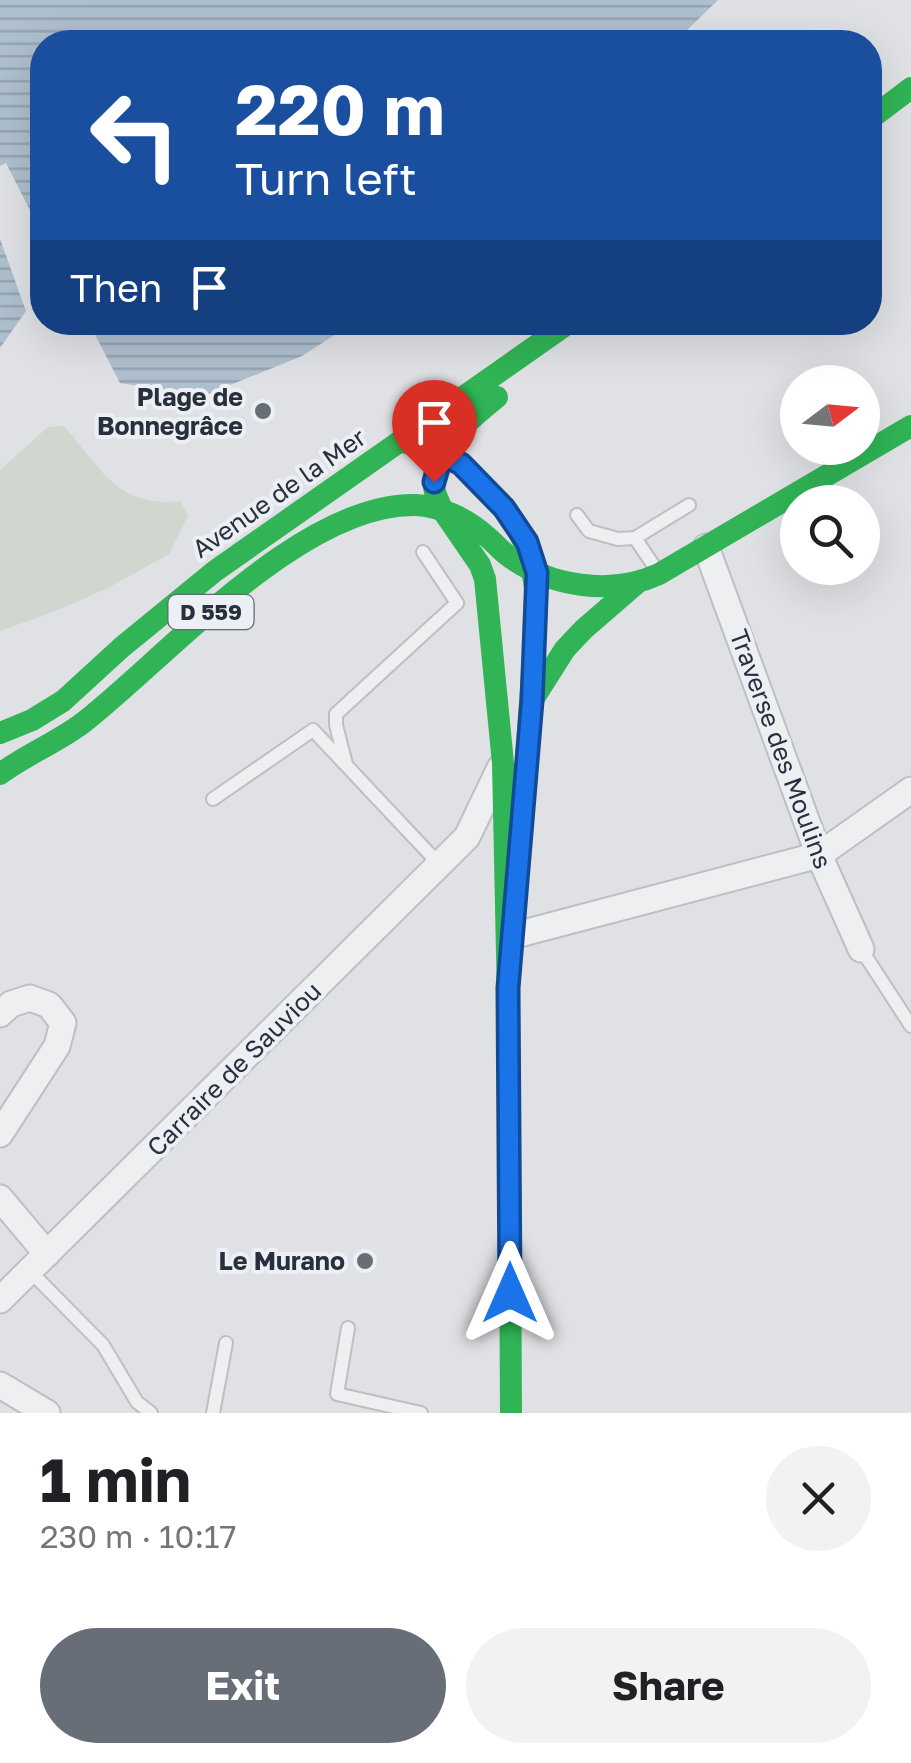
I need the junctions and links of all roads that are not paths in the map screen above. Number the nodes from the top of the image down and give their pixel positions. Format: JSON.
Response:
{"nodes":[{"id":1,"x":911,"y":88,"type":"edge"},
{"id":2,"x":882,"y":110,"type":"edge"},
{"id":3,"x":552,"y":335,"type":"edge"},
{"id":4,"x":566,"y":335,"type":"edge"},
{"id":5,"x":911,"y":426,"type":"edge"},
{"id":6,"x":400,"y":442,"type":"junction"},
{"id":7,"x":442,"y":454,"type":"junction"},
{"id":8,"x":689,"y":505,"type":"dead end"},
{"id":9,"x":445,"y":514,"type":"junction"},
{"id":10,"x":577,"y":515,"type":"dead end"},
{"id":11,"x":635,"y":538,"type":"junction"},
{"id":12,"x":706,"y":547,"type":"junction"},
{"id":13,"x":423,"y":552,"type":"dead end"},
{"id":14,"x":537,"y":573,"type":"junction"},
{"id":15,"x":659,"y":574,"type":"junction"},
{"id":16,"x":636,"y":584,"type":"junction"},
{"id":17,"x":532,"y":701,"type":"junction"},
{"id":18,"x":0,"y":733,"type":"edge"},
{"id":19,"x":503,"y":763,"type":"junction"},
{"id":20,"x":346,"y":766,"type":"junction"},
{"id":21,"x":0,"y":774,"type":"edge"},
{"id":22,"x":911,"y":790,"type":"edge"},
{"id":23,"x":213,"y":800,"type":"dead end"},
{"id":24,"x":467,"y":838,"type":"junction"},
{"id":25,"x":819,"y":856,"type":"junction"},
{"id":26,"x":505,"y":860,"type":"junction"},
{"id":27,"x":440,"y":865,"type":"junction"},
{"id":28,"x":512,"y":936,"type":"junction"},
{"id":29,"x":861,"y":950,"type":"joint"},
{"id":30,"x":508,"y":988,"type":"junction"},
{"id":31,"x":0,"y":1014,"type":"edge"},
{"id":32,"x":909,"y":1020,"type":"edge"},
{"id":33,"x":0,"y":1134,"type":"edge"},
{"id":34,"x":0,"y":1198,"type":"edge"},
{"id":35,"x":38,"y":1262,"type":"junction"},
{"id":36,"x":0,"y":1300,"type":"edge"},
{"id":37,"x":348,"y":1328,"type":"dead end"},
{"id":38,"x":226,"y":1343,"type":"dead end"},
{"id":39,"x":0,"y":1385,"type":"edge"},
{"id":40,"x":47,"y":1413,"type":"edge"},
{"id":41,"x":151,"y":1413,"type":"edge"},
{"id":42,"x":214,"y":1413,"type":"edge"},
{"id":43,"x":421,"y":1413,"type":"edge"},
{"id":44,"x":511,"y":1413,"type":"edge"}],
"edges":[{"from":1,"to":2,"type":"main road"},
{"from":3,"to":6,"type":"main road","name":"Avenue de la Mer"},
{"from":4,"to":7,"type":"main road"},
{"from":5,"to":12,"type":"main road"},
{"from":6,"to":7,"type":"main road"},
{"from":6,"to":18,"type":"main road","name":"Avenue de la Mer","number":"D 559"},
{"from":7,"to":9,"type":"main road"},
{"from":7,"to":14,"type":"main road"},
{"from":8,"to":11,"type":"lane"},
{"from":9,"to":14,"type":"main road"},
{"from":9,"to":19,"type":"main road"},
{"from":9,"to":21,"type":"main road","number":"D 559"},
{"from":10,"to":11,"type":"lane"},
{"from":11,"to":15,"type":"lane"},
{"from":12,"to":15,"type":"main road"},
{"from":12,"to":25,"type":"street","name":"Traverse des Moulins"},
{"from":13,"to":20,"type":"lane"},
{"from":14,"to":16,"type":"main road"},
{"from":14,"to":17,"type":"main road"},
{"from":15,"to":16,"type":"main road"},
{"from":16,"to":17,"type":"main road"},
{"from":17,"to":28,"type":"main road"},
{"from":19,"to":24,"type":"street","name":"Carraire de Sauviou"},
{"from":19,"to":26,"type":"main road"},
{"from":20,"to":23,"type":"lane"},
{"from":20,"to":27,"type":"lane"},
{"from":22,"to":25,"type":"street"},
{"from":24,"to":26,"type":"street"},
{"from":24,"to":27,"type":"street","name":"Carraire de Sauviou"},
{"from":25,"to":28,"type":"street"},
{"from":25,"to":29,"type":"street","name":"Traverse des Moulins"},
{"from":26,"to":30,"type":"main road"},
{"from":27,"to":35,"type":"street","name":"Carraire de Sauviou"},
{"from":28,"to":30,"type":"main road"},
{"from":29,"to":32,"type":"lane"},
{"from":30,"to":44,"type":"main road"},
{"from":31,"to":33,"type":"street"},
{"from":34,"to":35,"type":"street"},
{"from":35,"to":36,"type":"street","name":"Carraire de Sauviou"},
{"from":35,"to":41,"type":"lane"},
{"from":37,"to":43,"type":"lane"},
{"from":38,"to":42,"type":"lane"},
{"from":39,"to":40,"type":"street"}]}
